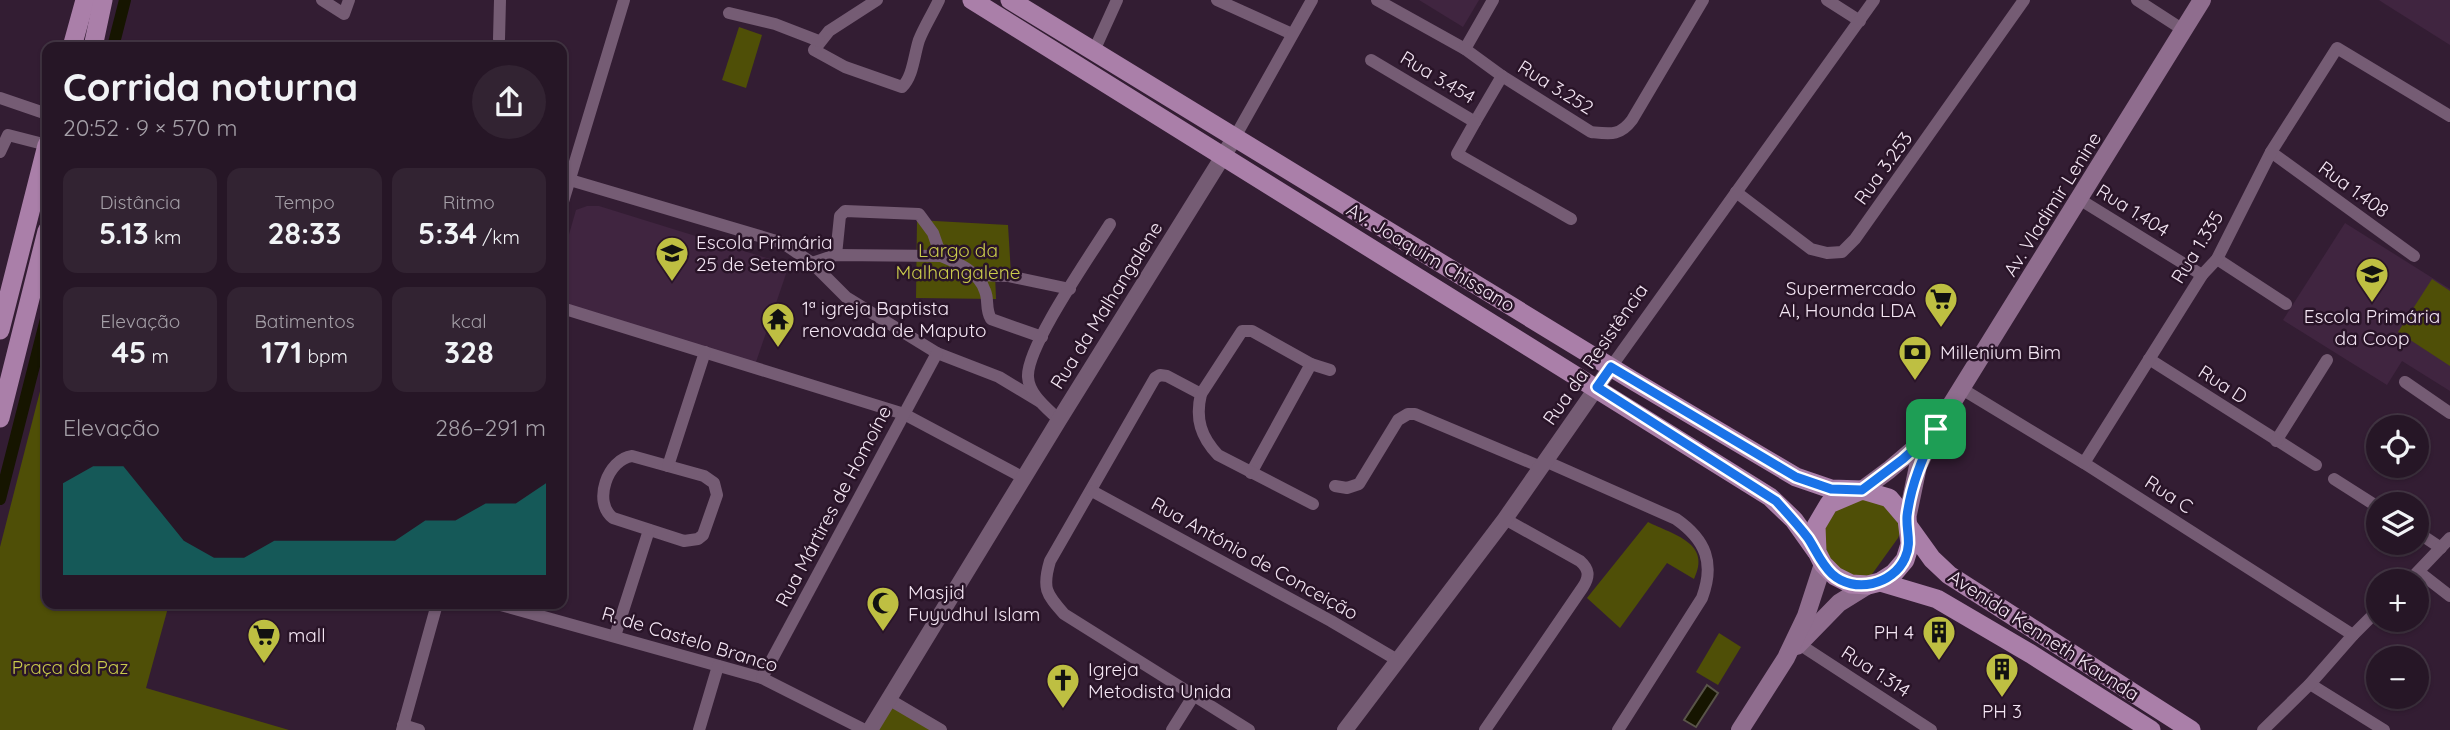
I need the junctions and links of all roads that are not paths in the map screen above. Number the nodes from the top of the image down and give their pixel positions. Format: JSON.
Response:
{"nodes":[{"id":1,"x":85,"y":0,"type":"edge"},
{"id":2,"x":103,"y":0,"type":"edge"},
{"id":3,"x":322,"y":0,"type":"edge"},
{"id":4,"x":349,"y":0,"type":"edge"},
{"id":5,"x":500,"y":0,"type":"edge"},
{"id":6,"x":624,"y":0,"type":"edge"},
{"id":7,"x":877,"y":0,"type":"edge"},
{"id":8,"x":939,"y":0,"type":"edge"},
{"id":9,"x":972,"y":0,"type":"edge"},
{"id":10,"x":1010,"y":0,"type":"edge"},
{"id":11,"x":1118,"y":0,"type":"edge"},
{"id":12,"x":1217,"y":0,"type":"edge"},
{"id":13,"x":1312,"y":0,"type":"edge"},
{"id":14,"x":1377,"y":0,"type":"edge"},
{"id":15,"x":1493,"y":0,"type":"edge"},
{"id":16,"x":1703,"y":0,"type":"edge"},
{"id":17,"x":1827,"y":0,"type":"edge"},
{"id":18,"x":1874,"y":0,"type":"edge"},
{"id":19,"x":2024,"y":0,"type":"edge"},
{"id":20,"x":2137,"y":0,"type":"edge"},
{"id":21,"x":2202,"y":0,"type":"edge"},
{"id":22,"x":729,"y":13,"type":"dead end"},
{"id":23,"x":1860,"y":21,"type":"junction"},
{"id":24,"x":2185,"y":31,"type":"junction"},
{"id":25,"x":1293,"y":34,"type":"junction"},
{"id":26,"x":499,"y":38,"type":"dead end"},
{"id":27,"x":820,"y":41,"type":"junction"},
{"id":28,"x":73,"y":42,"type":"edge"},
{"id":29,"x":94,"y":42,"type":"edge"},
{"id":30,"x":1465,"y":48,"type":"junction"},
{"id":31,"x":1093,"y":52,"type":"junction"},
{"id":32,"x":1371,"y":60,"type":"dead end"},
{"id":33,"x":1502,"y":76,"type":"junction"},
{"id":34,"x":0,"y":98,"type":"edge"},
{"id":35,"x":42,"y":112,"type":"edge"},
{"id":36,"x":2450,"y":116,"type":"edge"},
{"id":37,"x":1475,"y":122,"type":"junction"},
{"id":38,"x":1235,"y":137,"type":"junction"},
{"id":39,"x":42,"y":144,"type":"edge"},
{"id":40,"x":0,"y":152,"type":"edge"},
{"id":41,"x":2271,"y":152,"type":"junction"},
{"id":42,"x":1224,"y":156,"type":"junction"},
{"id":43,"x":42,"y":164,"type":"edge"},
{"id":44,"x":570,"y":180,"type":"junction"},
{"id":45,"x":567,"y":189,"type":"edge"},
{"id":46,"x":1736,"y":192,"type":"junction"},
{"id":47,"x":2079,"y":199,"type":"junction"},
{"id":48,"x":1572,"y":219,"type":"dead end"},
{"id":49,"x":1110,"y":224,"type":"dead end"},
{"id":50,"x":22,"y":242,"type":"junction"},
{"id":51,"x":42,"y":243,"type":"edge"},
{"id":52,"x":836,"y":255,"type":"junction"},
{"id":53,"x":941,"y":256,"type":"junction"},
{"id":54,"x":2414,"y":257,"type":"dead end"},
{"id":55,"x":42,"y":258,"type":"edge"},
{"id":56,"x":2217,"y":259,"type":"junction"},
{"id":57,"x":812,"y":263,"type":"junction"},
{"id":58,"x":975,"y":275,"type":"junction"},
{"id":59,"x":2202,"y":275,"type":"junction"},
{"id":60,"x":1070,"y":289,"type":"junction"},
{"id":61,"x":2286,"y":304,"type":"dead end"},
{"id":62,"x":567,"y":309,"type":"edge"},
{"id":63,"x":0,"y":330,"type":"edge"},
{"id":64,"x":1042,"y":337,"type":"junction"},
{"id":65,"x":705,"y":352,"type":"junction"},
{"id":66,"x":937,"y":353,"type":"junction"},
{"id":67,"x":2149,"y":359,"type":"junction"},
{"id":68,"x":2327,"y":360,"type":"dead end"},
{"id":69,"x":1311,"y":364,"type":"junction"},
{"id":70,"x":1611,"y":367,"type":"junction"},
{"id":71,"x":1331,"y":370,"type":"dead end"},
{"id":72,"x":2406,"y":382,"type":"dead end"},
{"id":73,"x":1597,"y":387,"type":"junction"},
{"id":74,"x":1201,"y":394,"type":"junction"},
{"id":75,"x":1958,"y":395,"type":"junction"},
{"id":76,"x":1039,"y":401,"type":"junction"},
{"id":77,"x":2450,"y":413,"type":"edge"},
{"id":78,"x":904,"y":414,"type":"junction"},
{"id":79,"x":0,"y":418,"type":"edge"},
{"id":80,"x":1059,"y":420,"type":"junction"},
{"id":81,"x":1936,"y":429,"type":"junction"},
{"id":82,"x":2276,"y":441,"type":"junction"},
{"id":83,"x":2084,"y":463,"type":"junction"},
{"id":84,"x":1543,"y":464,"type":"junction"},
{"id":85,"x":2316,"y":465,"type":"dead end"},
{"id":86,"x":668,"y":466,"type":"junction"},
{"id":87,"x":1251,"y":473,"type":"junction"},
{"id":88,"x":2334,"y":479,"type":"dead end"},
{"id":89,"x":1023,"y":481,"type":"junction"},
{"id":90,"x":1335,"y":486,"type":"dead end"},
{"id":91,"x":1862,"y":490,"type":"junction"},
{"id":92,"x":1092,"y":491,"type":"junction"},
{"id":93,"x":2366,"y":500,"type":"edge"},
{"id":94,"x":1313,"y":504,"type":"dead end"},
{"id":95,"x":1505,"y":519,"type":"junction"},
{"id":96,"x":1908,"y":523,"type":"junction"},
{"id":97,"x":649,"y":530,"type":"junction"},
{"id":98,"x":2445,"y":543,"type":"edge"},
{"id":99,"x":1820,"y":558,"type":"junction"},
{"id":100,"x":2421,"y":569,"type":"edge"},
{"id":101,"x":1874,"y":584,"type":"junction"},
{"id":102,"x":2429,"y":584,"type":"edge"},
{"id":103,"x":2450,"y":596,"type":"edge"},
{"id":104,"x":436,"y":609,"type":"edge"},
{"id":105,"x":515,"y":609,"type":"edge"},
{"id":106,"x":2366,"y":622,"type":"edge"},
{"id":107,"x":2353,"y":635,"type":"junction"},
{"id":108,"x":615,"y":636,"type":"junction"},
{"id":109,"x":1793,"y":648,"type":"junction"},
{"id":110,"x":1399,"y":661,"type":"junction"},
{"id":111,"x":718,"y":666,"type":"junction"},
{"id":112,"x":762,"y":678,"type":"junction"},
{"id":113,"x":2310,"y":684,"type":"junction"},
{"id":114,"x":1194,"y":695,"type":"junction"},
{"id":115,"x":890,"y":700,"type":"junction"},
{"id":116,"x":403,"y":727,"type":"edge"},
{"id":117,"x":1349,"y":729,"type":"edge"},
{"id":118,"x":419,"y":730,"type":"edge"},
{"id":119,"x":699,"y":730,"type":"edge"},
{"id":120,"x":868,"y":730,"type":"edge"},
{"id":121,"x":941,"y":730,"type":"edge"},
{"id":122,"x":1172,"y":730,"type":"edge"},
{"id":123,"x":1249,"y":730,"type":"edge"},
{"id":124,"x":1485,"y":730,"type":"edge"},
{"id":125,"x":1618,"y":730,"type":"edge"},
{"id":126,"x":1740,"y":730,"type":"edge"},
{"id":127,"x":1931,"y":730,"type":"edge"},
{"id":128,"x":2151,"y":730,"type":"edge"},
{"id":129,"x":2191,"y":730,"type":"edge"},
{"id":130,"x":2263,"y":730,"type":"edge"},
{"id":131,"x":2384,"y":730,"type":"edge"}],
"edges":[{"from":1,"to":28,"type":"main road"},
{"from":2,"to":29,"type":"main road"},
{"from":3,"to":4,"type":"street"},
{"from":5,"to":26,"type":"street"},
{"from":6,"to":44,"type":"street"},
{"from":7,"to":27,"type":"street"},
{"from":8,"to":27,"type":"street"},
{"from":9,"to":42,"type":"main road"},
{"from":10,"to":31,"type":"main road","name":"Av. Joaquim Chissano"},
{"from":11,"to":31,"type":"street"},
{"from":12,"to":25,"type":"street"},
{"from":13,"to":25,"type":"street"},
{"from":14,"to":30,"type":"street","name":"Rua 3.252"},
{"from":15,"to":30,"type":"street"},
{"from":16,"to":33,"type":"street","name":"Rua 3.252"},
{"from":17,"to":23,"type":"street"},
{"from":18,"to":23,"type":"street","name":"Rua da Resistência"},
{"from":19,"to":46,"type":"street","name":"Rua 3.253"},
{"from":20,"to":24,"type":"street"},
{"from":21,"to":24,"type":"main road","name":"Av. Vladimir Lenine"},
{"from":22,"to":27,"type":"street"},
{"from":23,"to":46,"type":"street","name":"Rua da Resistência"},
{"from":24,"to":47,"type":"main road","name":"Av. Vladimir Lenine"},
{"from":25,"to":38,"type":"street"},
{"from":30,"to":33,"type":"street","name":"Rua 3.252"},
{"from":31,"to":38,"type":"main road","name":"Av. Joaquim Chissano"},
{"from":32,"to":37,"type":"street","name":"Rua 3.454"},
{"from":33,"to":37,"type":"street","name":"Rua 3.454"},
{"from":34,"to":35,"type":"street"},
{"from":36,"to":41,"type":"street","name":"Rua 1.335"},
{"from":37,"to":48,"type":"street"},
{"from":38,"to":42,"type":"street","name":"Rua da Malhangalene"},
{"from":38,"to":70,"type":"main road","name":"Av. Joaquim Chissano"},
{"from":39,"to":40,"type":"street"},
{"from":41,"to":54,"type":"street","name":"Rua 1.408"},
{"from":41,"to":56,"type":"street","name":"Rua 1.335"},
{"from":42,"to":73,"type":"main road"},
{"from":42,"to":80,"type":"street","name":"Rua da Malhangalene"},
{"from":43,"to":50,"type":"main road"},
{"from":44,"to":45,"type":"street"},
{"from":44,"to":57,"type":"street"},
{"from":46,"to":70,"type":"street","name":"Rua da Resistência"},
{"from":47,"to":59,"type":"street","name":"Rua 1.404"},
{"from":47,"to":75,"type":"main road","name":"Av. Vladimir Lenine"},
{"from":49,"to":60,"type":"street"},
{"from":50,"to":51,"type":"street"},
{"from":50,"to":63,"type":"main road"},
{"from":52,"to":53,"type":"street"},
{"from":52,"to":53,"type":"street"},
{"from":52,"to":57,"type":"street"},
{"from":53,"to":58,"type":"street"},
{"from":55,"to":79,"type":"main road"},
{"from":56,"to":59,"type":"street","name":"Rua 1.335"},
{"from":56,"to":61,"type":"street"},
{"from":57,"to":66,"type":"street"},
{"from":58,"to":60,"type":"street"},
{"from":58,"to":64,"type":"street"},
{"from":59,"to":67,"type":"street","name":"Rua 1.335"},
{"from":60,"to":64,"type":"street"},
{"from":62,"to":65,"type":"street"},
{"from":64,"to":76,"type":"street"},
{"from":65,"to":78,"type":"street"},
{"from":65,"to":86,"type":"street"},
{"from":66,"to":76,"type":"street"},
{"from":66,"to":78,"type":"street","name":"Rua Mártires de Homoíne"},
{"from":67,"to":82,"type":"street","name":"Rua D"},
{"from":67,"to":83,"type":"street","name":"Rua 1.335"},
{"from":68,"to":82,"type":"street"},
{"from":69,"to":71,"type":"street"},
{"from":69,"to":74,"type":"street"},
{"from":69,"to":87,"type":"street"},
{"from":70,"to":73,"type":"street","name":"Rua da Resistência"},
{"from":70,"to":91,"type":"main road","name":"Av. Joaquim Chissano"},
{"from":72,"to":77,"type":"street"},
{"from":73,"to":84,"type":"street","name":"Rua da Resistência"},
{"from":73,"to":99,"type":"main road"},
{"from":74,"to":87,"type":"street"},
{"from":74,"to":92,"type":"street"},
{"from":75,"to":81,"type":"main road","name":"Av. Vladimir Lenine"},
{"from":75,"to":83,"type":"street","name":"Rua C"},
{"from":76,"to":80,"type":"street"},
{"from":78,"to":89,"type":"street"},
{"from":78,"to":112,"type":"street","name":"Rua Mártires de Homoíne"},
{"from":80,"to":89,"type":"street","name":"Rua da Malhangalene"},
{"from":81,"to":91,"type":"main road","name":"Av. Vladimir Lenine"},
{"from":81,"to":96,"type":"main road","name":"Av. Vladimir Lenine"},
{"from":82,"to":85,"type":"street","name":"Rua D"},
{"from":83,"to":107,"type":"street","name":"Rua C"},
{"from":84,"to":90,"type":"street"},
{"from":84,"to":95,"type":"street","name":"Rua da Resistência"},
{"from":84,"to":125,"type":"street"},
{"from":86,"to":97,"type":"street"},
{"from":86,"to":97,"type":"street"},
{"from":87,"to":94,"type":"street"},
{"from":88,"to":93,"type":"street"},
{"from":89,"to":115,"type":"street","name":"Rua da Malhangalene"},
{"from":91,"to":96,"type":"main road"},
{"from":91,"to":99,"type":"main road"},
{"from":92,"to":110,"type":"street","name":"Rua António de Conceição"},
{"from":92,"to":114,"type":"street"},
{"from":95,"to":110,"type":"street","name":"Rua da Resistência"},
{"from":95,"to":124,"type":"street"},
{"from":96,"to":101,"type":"main road"},
{"from":96,"to":129,"type":"main road","name":"Avenida Kenneth Kaunda"},
{"from":97,"to":108,"type":"street"},
{"from":98,"to":100,"type":"street"},
{"from":99,"to":101,"type":"main road"},
{"from":99,"to":109,"type":"main road"},
{"from":101,"to":109,"type":"main road"},
{"from":101,"to":128,"type":"main road","name":"Avenida Kenneth Kaunda"},
{"from":102,"to":103,"type":"street"},
{"from":104,"to":116,"type":"street"},
{"from":105,"to":108,"type":"street","name":"R. de Castelo Branco"},
{"from":106,"to":107,"type":"street"},
{"from":107,"to":113,"type":"street"},
{"from":108,"to":111,"type":"street","name":"R. de Castelo Branco"},
{"from":109,"to":126,"type":"main road"},
{"from":109,"to":127,"type":"street","name":"Rua 1.314"},
{"from":110,"to":117,"type":"street","name":"Rua da Resistência"},
{"from":111,"to":112,"type":"street","name":"R. de Castelo Branco"},
{"from":111,"to":119,"type":"street"},
{"from":112,"to":120,"type":"street","name":"R. de Castelo Branco"},
{"from":113,"to":130,"type":"street"},
{"from":113,"to":131,"type":"street"},
{"from":114,"to":122,"type":"street"},
{"from":114,"to":123,"type":"street"},
{"from":115,"to":120,"type":"street","name":"Rua da Malhangalene"},
{"from":115,"to":121,"type":"street"},
{"from":116,"to":118,"type":"street"}]}
